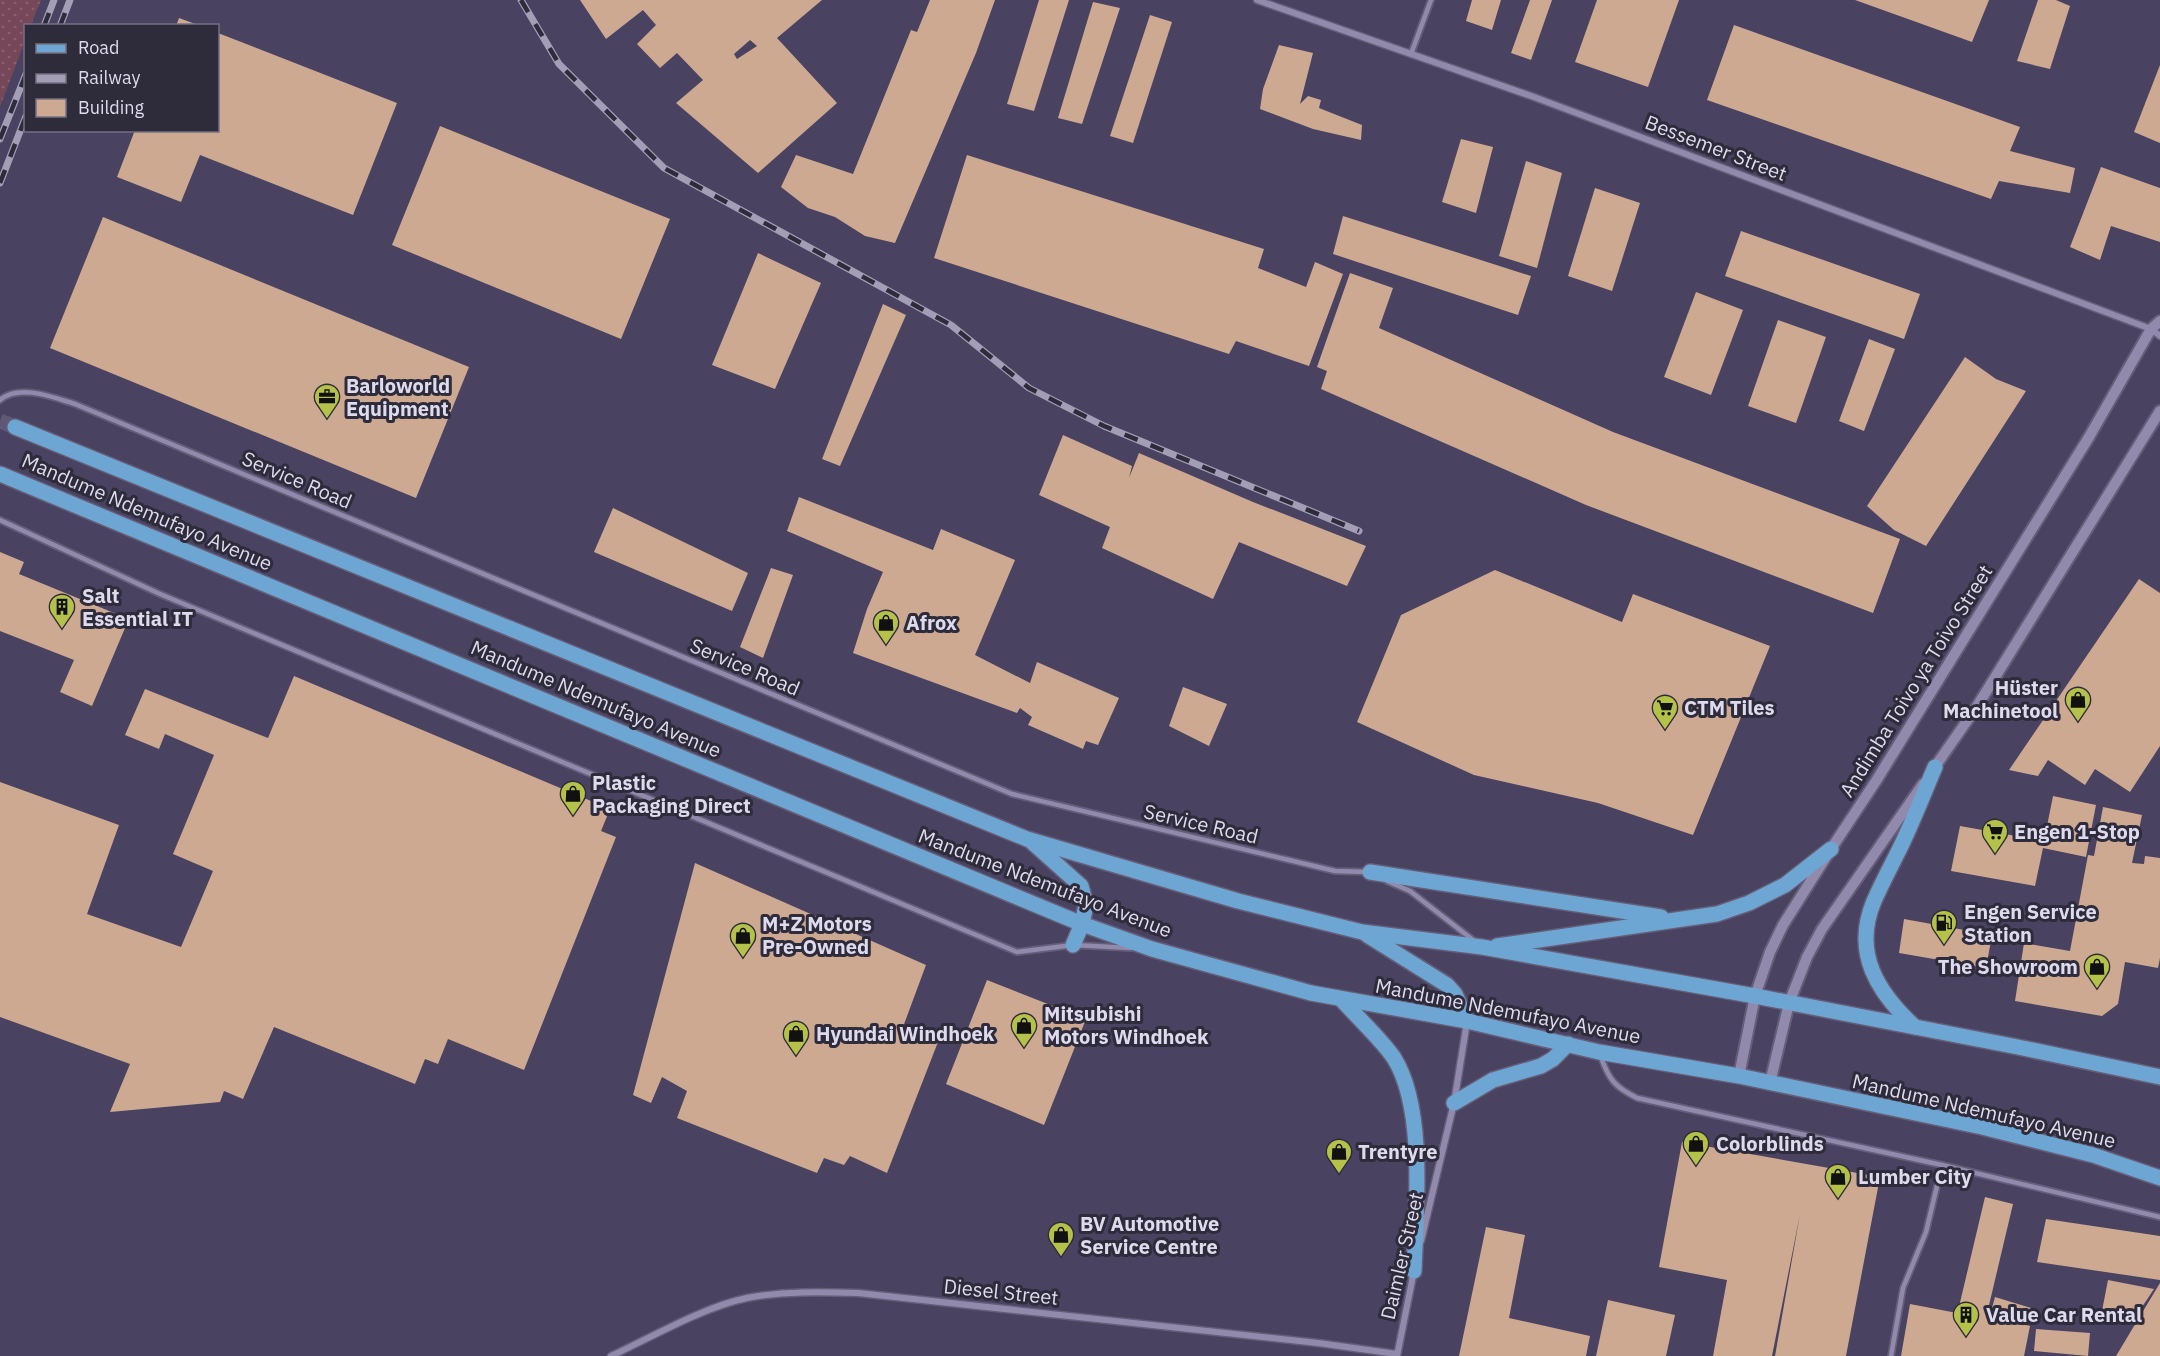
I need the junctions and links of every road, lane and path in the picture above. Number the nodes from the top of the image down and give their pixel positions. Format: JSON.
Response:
{"nodes":[{"id":1,"x":1257,"y":0,"type":"edge"},
{"id":2,"x":1431,"y":0,"type":"edge"},
{"id":3,"x":1410,"y":54,"type":"junction"},
{"id":4,"x":2160,"y":321,"type":"edge"},
{"id":5,"x":2155,"y":332,"type":"edge"},
{"id":6,"x":0,"y":400,"type":"edge"},
{"id":7,"x":2160,"y":411,"type":"edge"},
{"id":8,"x":15,"y":427,"type":"tunnel mouth"},
{"id":9,"x":0,"y":474,"type":"edge"},
{"id":10,"x":0,"y":520,"type":"edge"},
{"id":11,"x":1935,"y":767,"type":"junction"},
{"id":12,"x":1027,"y":838,"type":"junction"},
{"id":13,"x":1831,"y":849,"type":"junction"},
{"id":14,"x":1370,"y":872,"type":"junction"},
{"id":15,"x":1682,"y":920,"type":"junction"},
{"id":16,"x":1082,"y":924,"type":"junction"},
{"id":17,"x":1362,"y":932,"type":"junction"},
{"id":18,"x":1073,"y":945,"type":"junction"},
{"id":19,"x":1482,"y":948,"type":"junction"},
{"id":20,"x":1152,"y":949,"type":"junction"},
{"id":21,"x":1755,"y":996,"type":"junction"},
{"id":22,"x":1342,"y":1000,"type":"junction"},
{"id":23,"x":1789,"y":1003,"type":"junction"},
{"id":24,"x":1467,"y":1021,"type":"junction"},
{"id":25,"x":1917,"y":1029,"type":"junction"},
{"id":26,"x":1568,"y":1044,"type":"junction"},
{"id":27,"x":1599,"y":1052,"type":"junction"},
{"id":28,"x":1739,"y":1076,"type":"junction"},
{"id":29,"x":2160,"y":1077,"type":"edge"},
{"id":30,"x":1770,"y":1083,"type":"junction"},
{"id":31,"x":1454,"y":1103,"type":"junction"},
{"id":32,"x":1942,"y":1165,"type":"junction"},
{"id":33,"x":2160,"y":1178,"type":"edge"},
{"id":34,"x":2160,"y":1217,"type":"edge"},
{"id":35,"x":1414,"y":1271,"type":"junction"},
{"id":36,"x":1397,"y":1355,"type":"edge"},
{"id":37,"x":611,"y":1356,"type":"edge"},
{"id":38,"x":1891,"y":1356,"type":"edge"}],
"edges":[{"from":1,"to":3,"type":"street","name":"Bessemer Street"},
{"from":2,"to":3,"type":"lane"},
{"from":3,"to":5,"type":"street","name":"Bessemer Street"},
{"from":4,"to":5,"type":"street","name":"Andimba Toivo ya Toivo Street"},
{"from":5,"to":13,"type":"street","name":"Andimba Toivo ya Toivo Street"},
{"from":6,"to":14,"type":"lane","name":"Service Road"},
{"from":7,"to":11,"type":"street"},
{"from":8,"to":12,"type":"main road","name":"Mandume Ndemufayo Avenue"},
{"from":9,"to":16,"type":"main road","name":"Mandume Ndemufayo Avenue"},
{"from":10,"to":18,"type":"lane"},
{"from":11,"to":23,"type":"street"},
{"from":11,"to":25,"type":"main road"},
{"from":12,"to":16,"type":"main road"},
{"from":12,"to":17,"type":"main road","name":"Mandume Ndemufayo Avenue"},
{"from":13,"to":15,"type":"main road"},
{"from":13,"to":21,"type":"street","name":"Andimba Toivo ya Toivo Street"},
{"from":14,"to":15,"type":"main road"},
{"from":14,"to":19,"type":"lane","name":"Service Road"},
{"from":15,"to":19,"type":"main road"},
{"from":16,"to":18,"type":"main road"},
{"from":16,"to":20,"type":"main road","name":"Mandume Ndemufayo Avenue"},
{"from":17,"to":19,"type":"main road","name":"Mandume Ndemufayo Avenue"},
{"from":17,"to":24,"type":"main road"},
{"from":18,"to":20,"type":"lane"},
{"from":19,"to":21,"type":"main road","name":"Mandume Ndemufayo Avenue"},
{"from":20,"to":22,"type":"main road","name":"Mandume Ndemufayo Avenue"},
{"from":21,"to":23,"type":"main road","name":"Mandume Ndemufayo Avenue"},
{"from":21,"to":28,"type":"street","name":"Andimba Toivo ya Toivo Street"},
{"from":22,"to":24,"type":"main road","name":"Mandume Ndemufayo Avenue"},
{"from":22,"to":35,"type":"main road"},
{"from":23,"to":25,"type":"main road","name":"Mandume Ndemufayo Avenue"},
{"from":23,"to":30,"type":"street"},
{"from":24,"to":26,"type":"main road","name":"Mandume Ndemufayo Avenue"},
{"from":24,"to":31,"type":"street","name":"Daimler Street"},
{"from":25,"to":29,"type":"main road","name":"Mandume Ndemufayo Avenue"},
{"from":26,"to":27,"type":"main road","name":"Mandume Ndemufayo Avenue"},
{"from":26,"to":31,"type":"main road"},
{"from":27,"to":28,"type":"main road","name":"Mandume Ndemufayo Avenue"},
{"from":27,"to":32,"type":"lane"},
{"from":28,"to":30,"type":"main road","name":"Mandume Ndemufayo Avenue"},
{"from":30,"to":33,"type":"main road","name":"Mandume Ndemufayo Avenue"},
{"from":31,"to":35,"type":"street","name":"Daimler Street"},
{"from":32,"to":34,"type":"lane"},
{"from":32,"to":38,"type":"lane"},
{"from":35,"to":36,"type":"street","name":"Daimler Street"},
{"from":36,"to":37,"type":"street","name":"Diesel Street"}]}
